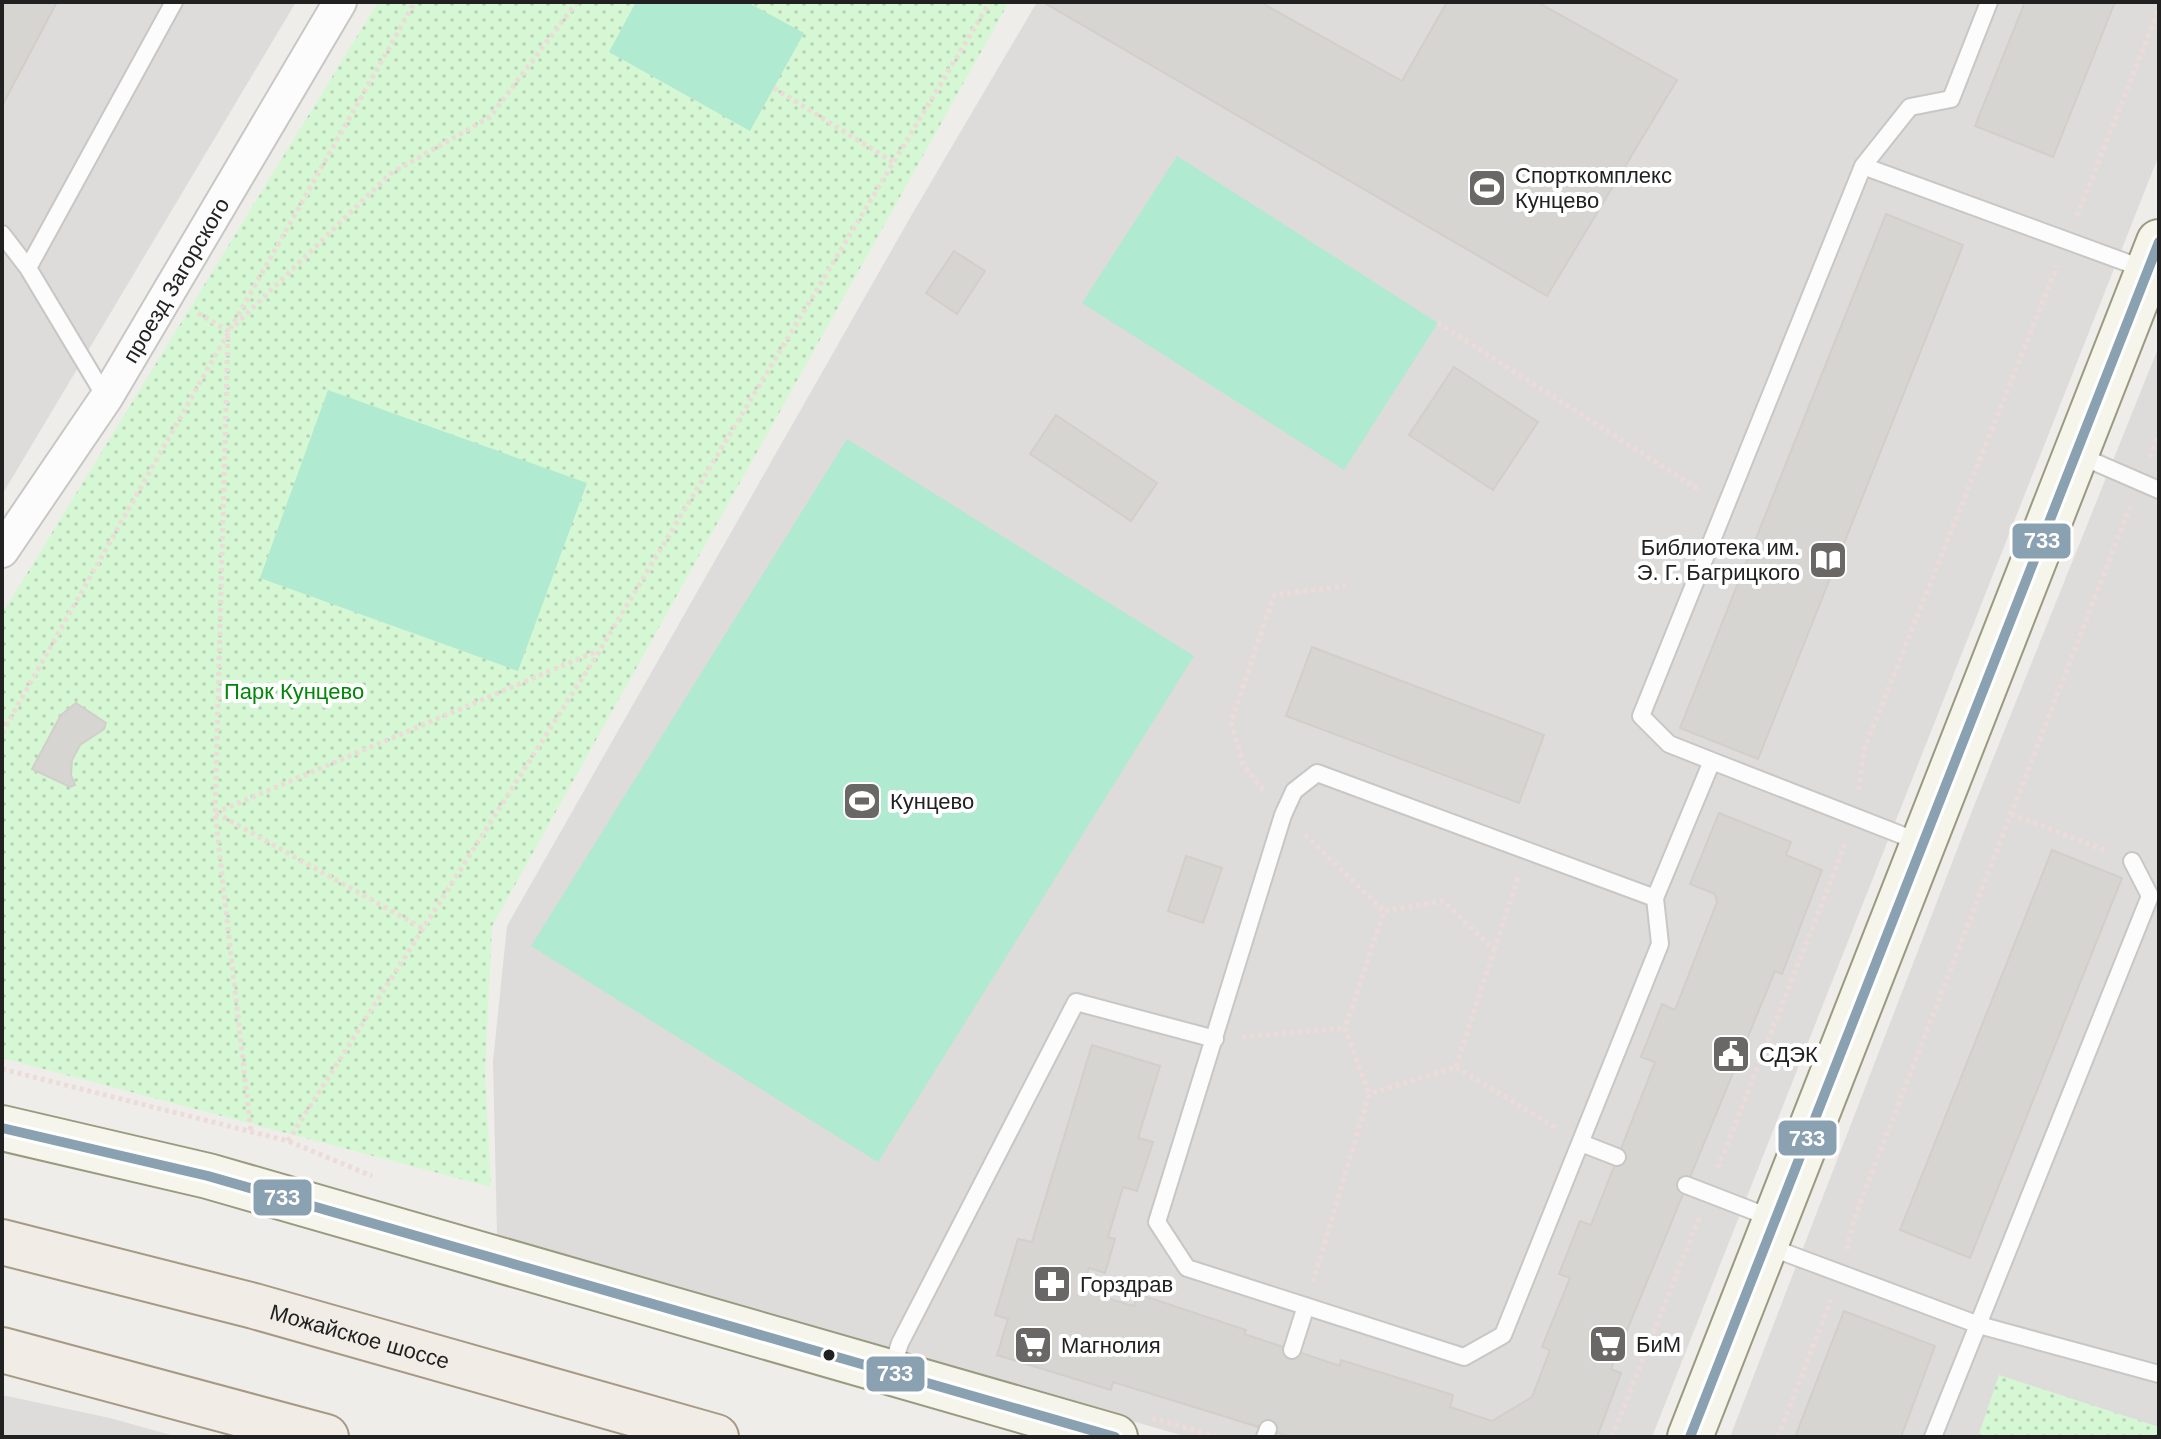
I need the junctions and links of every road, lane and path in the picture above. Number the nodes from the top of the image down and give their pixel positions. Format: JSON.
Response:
{"nodes":[{"id":1,"x":174,"y":2,"type":"edge"},
{"id":2,"x":340,"y":2,"type":"edge"},
{"id":3,"x":415,"y":2,"type":"edge"},
{"id":4,"x":577,"y":2,"type":"edge"},
{"id":5,"x":990,"y":2,"type":"edge"},
{"id":6,"x":1989,"y":2,"type":"edge"},
{"id":7,"x":2159,"y":9,"type":"edge"},
{"id":8,"x":774,"y":88,"type":"dead end"},
{"id":9,"x":893,"y":162,"type":"junction"},
{"id":10,"x":1863,"y":166,"type":"junction"},
{"id":11,"x":2,"y":234,"type":"edge"},
{"id":12,"x":2067,"y":241,"type":"junction"},
{"id":13,"x":2154,"y":256,"type":"edge"},
{"id":14,"x":28,"y":268,"type":"junction"},
{"id":15,"x":167,"y":295,"type":"junction"},
{"id":16,"x":1438,"y":323,"type":"dead end"},
{"id":17,"x":228,"y":331,"type":"junction"},
{"id":18,"x":106,"y":398,"type":"junction"},
{"id":19,"x":2159,"y":433,"type":"edge"},
{"id":20,"x":2076,"y":454,"type":"junction"},
{"id":21,"x":2140,"y":481,"type":"junction"},
{"id":22,"x":2159,"y":490,"type":"edge"},
{"id":23,"x":1725,"y":507,"type":"junction"},
{"id":24,"x":2,"y":551,"type":"edge"},
{"id":25,"x":1346,"y":586,"type":"dead end"},
{"id":26,"x":600,"y":650,"type":"junction"},
{"id":27,"x":2,"y":733,"type":"edge"},
{"id":28,"x":1712,"y":761,"type":"junction"},
{"id":29,"x":215,"y":813,"type":"junction"},
{"id":30,"x":2011,"y":814,"type":"junction"},
{"id":31,"x":1283,"y":815,"type":"junction"},
{"id":32,"x":1856,"y":817,"type":"junction"},
{"id":33,"x":1923,"y":844,"type":"junction"},
{"id":34,"x":1528,"y":851,"type":"junction"},
{"id":35,"x":2132,"y":861,"type":"joint"},
{"id":36,"x":1655,"y":898,"type":"junction"},
{"id":37,"x":1384,"y":911,"type":"junction"},
{"id":38,"x":424,"y":929,"type":"junction"},
{"id":39,"x":1494,"y":950,"type":"junction"},
{"id":40,"x":1345,"y":1028,"type":"junction"},
{"id":41,"x":1215,"y":1039,"type":"junction"},
{"id":42,"x":1456,"y":1067,"type":"junction"},
{"id":43,"x":1369,"y":1094,"type":"junction"},
{"id":44,"x":2,"y":1128,"type":"edge"},
{"id":45,"x":251,"y":1132,"type":"dead end"},
{"id":46,"x":288,"y":1141,"type":"dead end"},
{"id":47,"x":1581,"y":1143,"type":"junction"},
{"id":48,"x":1617,"y":1157,"type":"dead end"},
{"id":49,"x":1686,"y":1185,"type":"dead end"},
{"id":50,"x":1708,"y":1194,"type":"junction"},
{"id":51,"x":1771,"y":1233,"type":"junction"},
{"id":52,"x":2,"y":1242,"type":"edge"},
{"id":53,"x":1841,"y":1274,"type":"junction"},
{"id":54,"x":1306,"y":1306,"type":"junction"},
{"id":55,"x":1979,"y":1325,"type":"junction"},
{"id":56,"x":2,"y":1350,"type":"edge"},
{"id":57,"x":1292,"y":1350,"type":"dead end"},
{"id":58,"x":891,"y":1371,"type":"junction"},
{"id":59,"x":2159,"y":1374,"type":"edge"},
{"id":60,"x":326,"y":1437,"type":"edge"},
{"id":61,"x":716,"y":1437,"type":"edge"},
{"id":62,"x":1115,"y":1437,"type":"edge"},
{"id":63,"x":1612,"y":1437,"type":"edge"},
{"id":64,"x":1690,"y":1437,"type":"edge"},
{"id":65,"x":1778,"y":1437,"type":"edge"},
{"id":66,"x":1933,"y":1437,"type":"edge"}],
"edges":[{"from":1,"to":14,"type":"lane"},
{"from":2,"to":15,"type":"street","name":"проезд Загорского"},
{"from":3,"to":17,"type":"path"},
{"from":4,"to":17,"type":"path"},
{"from":5,"to":9,"type":"path"},
{"from":6,"to":10,"type":"lane"},
{"from":7,"to":12,"type":"path"},
{"from":8,"to":9,"type":"path"},
{"from":9,"to":26,"type":"path"},
{"from":10,"to":12,"type":"lane"},
{"from":10,"to":23,"type":"lane"},
{"from":11,"to":14,"type":"lane"},
{"from":12,"to":13,"type":"lane"},
{"from":12,"to":32,"type":"path"},
{"from":13,"to":20,"type":"street"},
{"from":14,"to":18,"type":"lane"},
{"from":15,"to":17,"type":"path"},
{"from":15,"to":18,"type":"street","name":"проезд Загорского"},
{"from":16,"to":23,"type":"path"},
{"from":17,"to":27,"type":"path"},
{"from":17,"to":29,"type":"path"},
{"from":18,"to":24,"type":"street","name":"проезд Загорского"},
{"from":19,"to":21,"type":"path"},
{"from":20,"to":21,"type":"lane"},
{"from":20,"to":33,"type":"street"},
{"from":21,"to":22,"type":"lane"},
{"from":21,"to":30,"type":"path"},
{"from":23,"to":28,"type":"lane"},
{"from":25,"to":31,"type":"path"},
{"from":26,"to":29,"type":"path"},
{"from":26,"to":38,"type":"path"},
{"from":28,"to":32,"type":"lane"},
{"from":28,"to":36,"type":"lane"},
{"from":29,"to":38,"type":"path"},
{"from":29,"to":45,"type":"path"},
{"from":30,"to":35,"type":"path"},
{"from":30,"to":53,"type":"path"},
{"from":31,"to":34,"type":"lane"},
{"from":31,"to":37,"type":"path"},
{"from":31,"to":41,"type":"lane"},
{"from":32,"to":33,"type":"lane"},
{"from":32,"to":50,"type":"path"},
{"from":33,"to":51,"type":"street"},
{"from":34,"to":36,"type":"lane"},
{"from":34,"to":39,"type":"path"},
{"from":35,"to":55,"type":"lane"},
{"from":36,"to":47,"type":"lane"},
{"from":37,"to":39,"type":"path"},
{"from":37,"to":40,"type":"path"},
{"from":38,"to":46,"type":"path"},
{"from":39,"to":42,"type":"path"},
{"from":40,"to":41,"type":"path"},
{"from":40,"to":43,"type":"path"},
{"from":41,"to":54,"type":"lane"},
{"from":41,"to":58,"type":"lane"},
{"from":42,"to":43,"type":"path"},
{"from":42,"to":47,"type":"path"},
{"from":43,"to":54,"type":"path"},
{"from":44,"to":58,"type":"street"},
{"from":47,"to":48,"type":"lane"},
{"from":47,"to":54,"type":"lane"},
{"from":49,"to":50,"type":"lane"},
{"from":50,"to":51,"type":"lane"},
{"from":50,"to":63,"type":"path"},
{"from":51,"to":53,"type":"lane"},
{"from":51,"to":64,"type":"street"},
{"from":52,"to":61,"type":"main road","name":"Можайское шоссе"},
{"from":53,"to":55,"type":"lane"},
{"from":53,"to":65,"type":"path"},
{"from":54,"to":57,"type":"lane"},
{"from":55,"to":59,"type":"lane"},
{"from":55,"to":66,"type":"lane"},
{"from":56,"to":60,"type":"main road"},
{"from":58,"to":62,"type":"street"}]}
